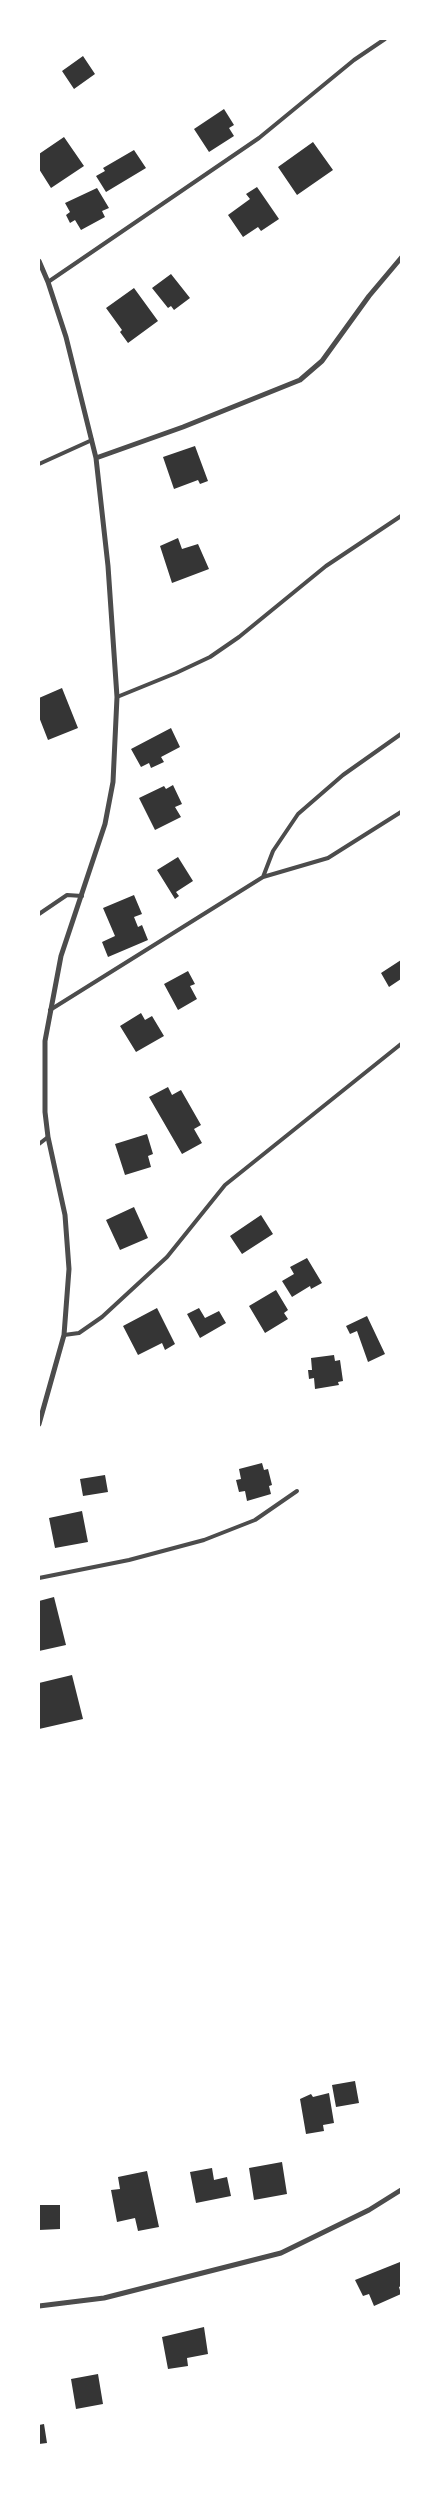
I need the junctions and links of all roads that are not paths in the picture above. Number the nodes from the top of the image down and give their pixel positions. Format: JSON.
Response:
{"nodes":[{"id":1,"x":386,"y":39,"type":"edge"},
{"id":2,"x":401,"y":258,"type":"edge"},
{"id":3,"x":39,"y":261,"type":"edge"},
{"id":4,"x":48,"y":282,"type":"junction"},
{"id":5,"x":92,"y":440,"type":"junction"},
{"id":6,"x":96,"y":458,"type":"junction"},
{"id":7,"x":39,"y":464,"type":"edge"},
{"id":8,"x":401,"y":516,"type":"edge"},
{"id":9,"x":117,"y":697,"type":"junction"},
{"id":10,"x":401,"y":734,"type":"edge"},
{"id":11,"x":401,"y":812,"type":"edge"},
{"id":12,"x":263,"y":877,"type":"junction"},
{"id":13,"x":82,"y":896,"type":"junction"},
{"id":14,"x":39,"y":914,"type":"edge"},
{"id":15,"x":50,"y":1010,"type":"junction"},
{"id":16,"x":401,"y":1044,"type":"edge"},
{"id":17,"x":48,"y":1137,"type":"junction"},
{"id":18,"x":39,"y":1144,"type":"edge"},
{"id":19,"x":64,"y":1335,"type":"junction"},
{"id":20,"x":39,"y":1424,"type":"edge"},
{"id":21,"x":297,"y":1491,"type":"dead end"},
{"id":22,"x":39,"y":1578,"type":"edge"},
{"id":23,"x":401,"y":2190,"type":"edge"},
{"id":24,"x":39,"y":2306,"type":"edge"}],
"edges":[{"from":1,"to":4,"type":"lane"},
{"from":2,"to":6,"type":"street"},
{"from":3,"to":4,"type":"street"},
{"from":4,"to":5,"type":"street"},
{"from":5,"to":6,"type":"street"},
{"from":5,"to":7,"type":"lane"},
{"from":6,"to":9,"type":"street"},
{"from":8,"to":9,"type":"lane"},
{"from":9,"to":13,"type":"street"},
{"from":10,"to":12,"type":"lane"},
{"from":11,"to":12,"type":"lane"},
{"from":12,"to":15,"type":"lane"},
{"from":13,"to":14,"type":"lane"},
{"from":13,"to":15,"type":"street"},
{"from":15,"to":17,"type":"street"},
{"from":16,"to":19,"type":"lane"},
{"from":17,"to":18,"type":"lane"},
{"from":17,"to":19,"type":"street"},
{"from":19,"to":20,"type":"street"},
{"from":21,"to":22,"type":"lane"},
{"from":23,"to":24,"type":"street"}]}
